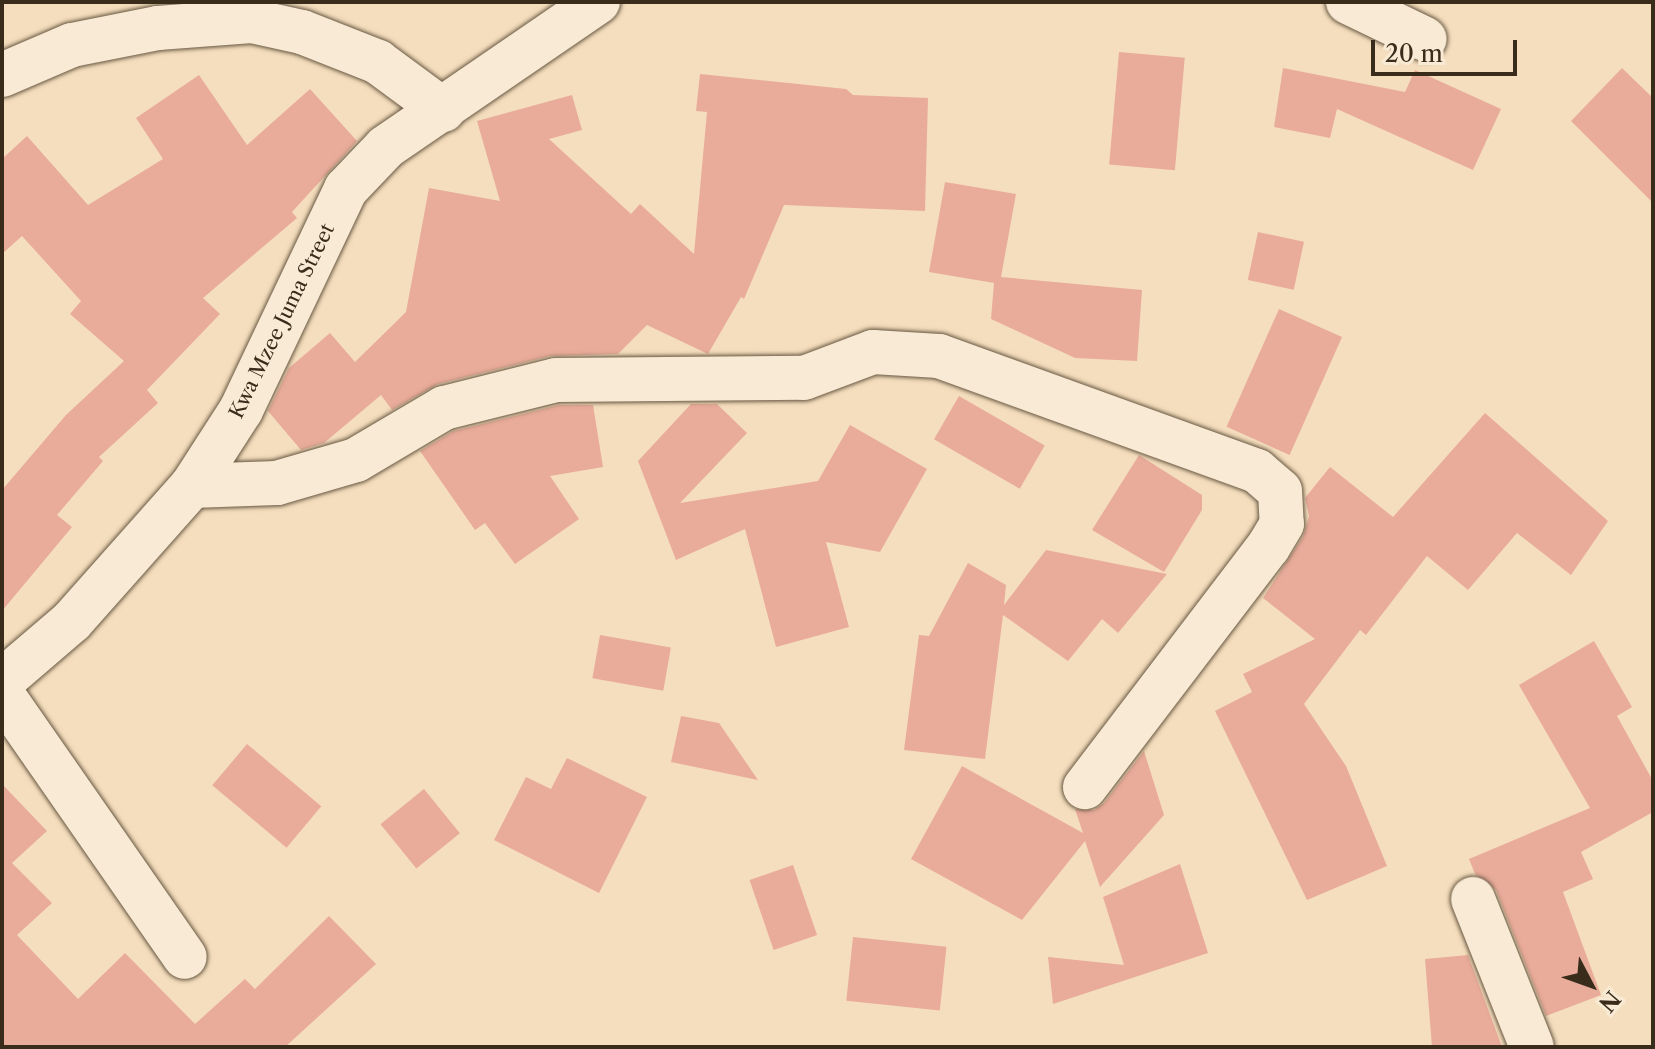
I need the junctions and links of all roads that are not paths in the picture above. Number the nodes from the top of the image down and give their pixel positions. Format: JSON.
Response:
{"nodes":[{"id":1,"x":598,"y":2,"type":"edge"},
{"id":2,"x":1348,"y":2,"type":"edge"},
{"id":3,"x":1425,"y":39,"type":"dead end"},
{"id":4,"x":2,"y":75,"type":"edge"},
{"id":5,"x":443,"y":110,"type":"junction"},
{"id":6,"x":192,"y":486,"type":"junction"},
{"id":7,"x":2,"y":681,"type":"edge"},
{"id":8,"x":2,"y":694,"type":"edge"},
{"id":9,"x":1085,"y":787,"type":"dead end"},
{"id":10,"x":1473,"y":899,"type":"dead end"},
{"id":11,"x":185,"y":957,"type":"dead end"},
{"id":12,"x":1532,"y":1047,"type":"edge"}],
"edges":[{"from":1,"to":5,"type":"street","name":"Kwa Mzee Juma Street"},
{"from":2,"to":3,"type":"street"},
{"from":4,"to":5,"type":"street"},
{"from":5,"to":6,"type":"street","name":"Kwa Mzee Juma Street"},
{"from":6,"to":7,"type":"street","name":"Kwa Mzee Juma Street"},
{"from":6,"to":9,"type":"street"},
{"from":8,"to":11,"type":"street"},
{"from":10,"to":12,"type":"street"}]}
